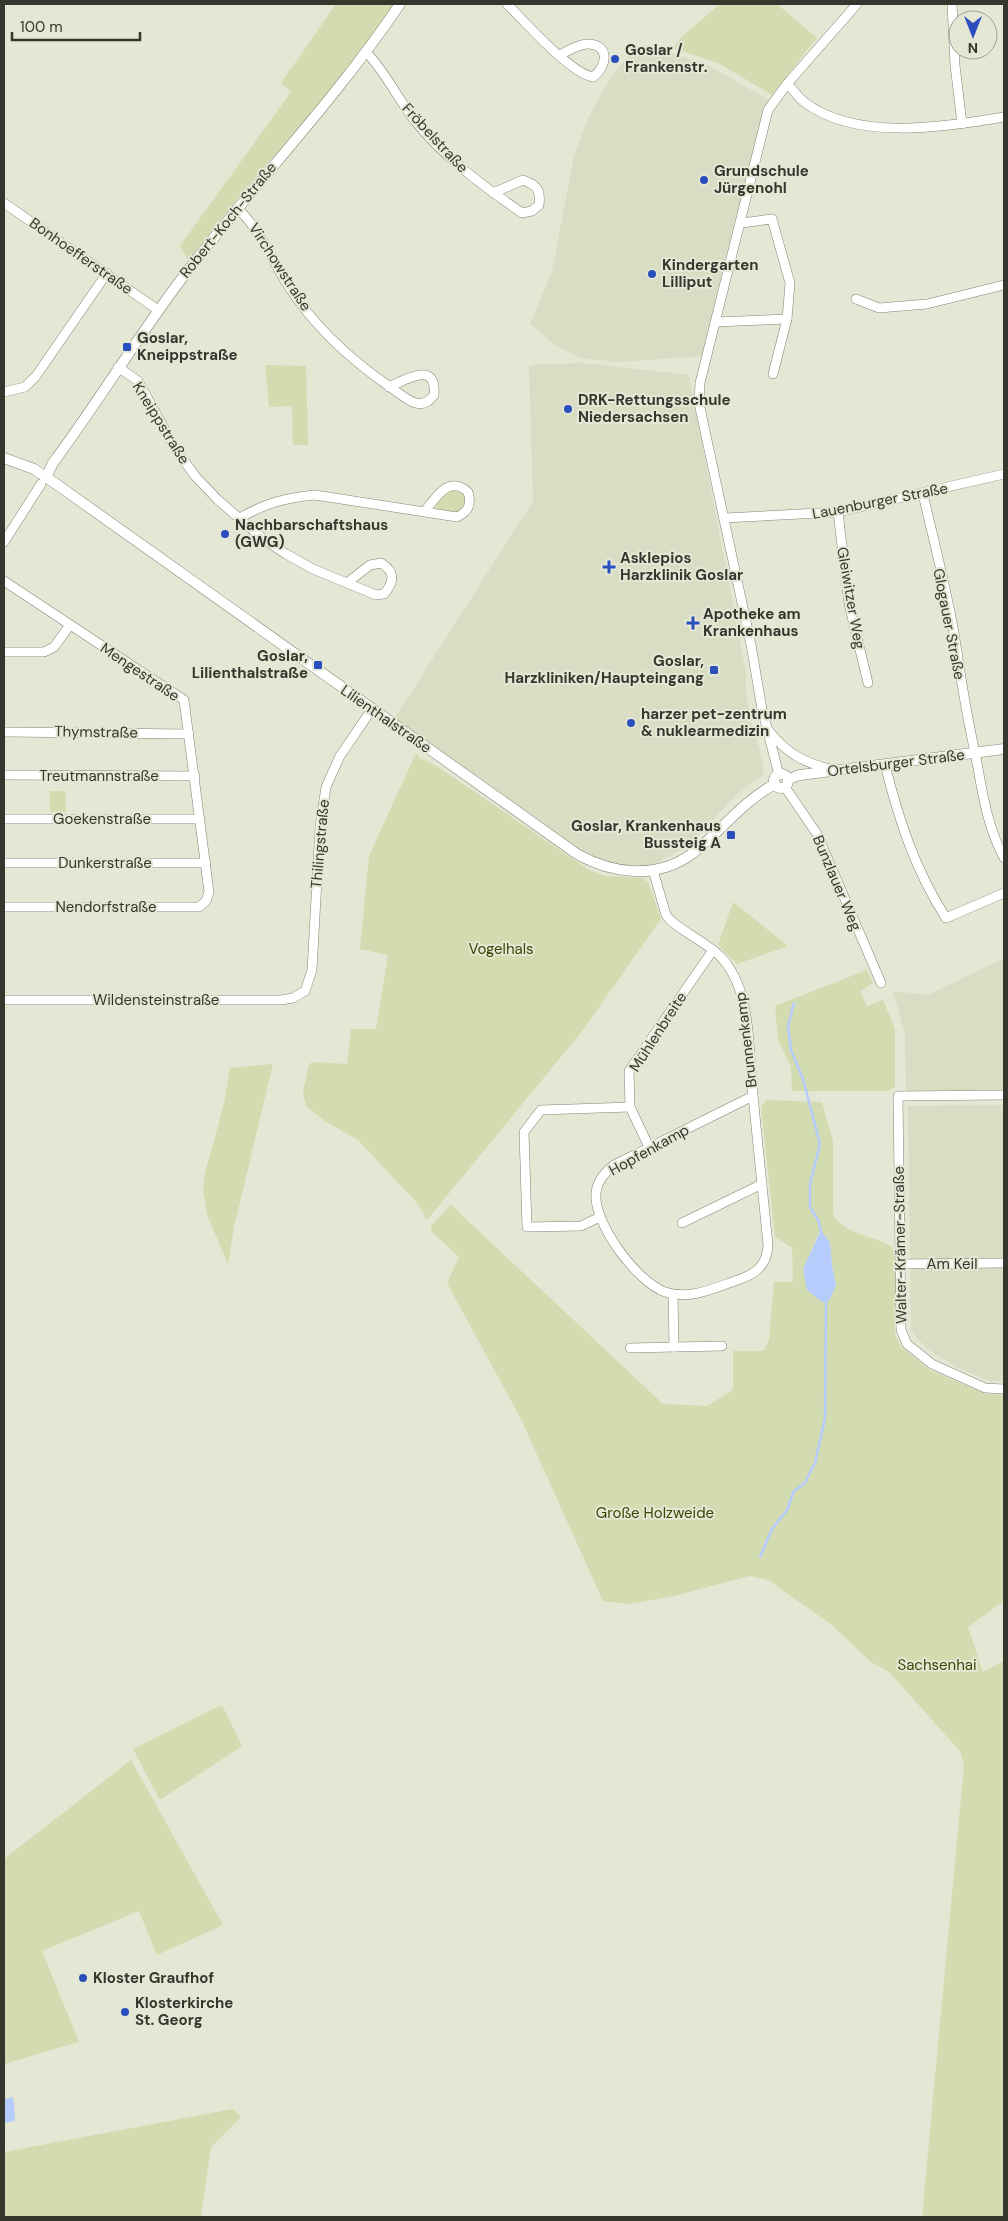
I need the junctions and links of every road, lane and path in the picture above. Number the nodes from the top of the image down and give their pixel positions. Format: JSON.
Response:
{"nodes":[{"id":1,"x":400,"y":4,"type":"edge"},
{"id":2,"x":507,"y":4,"type":"edge"},
{"id":3,"x":856,"y":4,"type":"edge"},
{"id":4,"x":952,"y":4,"type":"edge"},
{"id":5,"x":367,"y":53,"type":"junction"},
{"id":6,"x":560,"y":55,"type":"junction"},
{"id":7,"x":787,"y":84,"type":"junction"},
{"id":8,"x":1004,"y":117,"type":"edge"},
{"id":9,"x":962,"y":124,"type":"junction"},
{"id":10,"x":493,"y":193,"type":"junction"},
{"id":11,"x":4,"y":203,"type":"edge"},
{"id":12,"x":237,"y":208,"type":"junction"},
{"id":13,"x":742,"y":224,"type":"junction"},
{"id":14,"x":107,"y":273,"type":"junction"},
{"id":15,"x":1004,"y":285,"type":"edge"},
{"id":16,"x":856,"y":299,"type":"dead end"},
{"id":17,"x":158,"y":310,"type":"junction"},
{"id":18,"x":786,"y":319,"type":"junction"},
{"id":19,"x":715,"y":322,"type":"junction"},
{"id":20,"x":118,"y":367,"type":"junction"},
{"id":21,"x":773,"y":374,"type":"dead end"},
{"id":22,"x":389,"y":387,"type":"junction"},
{"id":23,"x":4,"y":392,"type":"edge"},
{"id":24,"x":4,"y":458,"type":"edge"},
{"id":25,"x":1004,"y":474,"type":"edge"},
{"id":26,"x":45,"y":477,"type":"junction"},
{"id":27,"x":923,"y":494,"type":"junction"},
{"id":28,"x":425,"y":511,"type":"junction"},
{"id":29,"x":838,"y":512,"type":"junction"},
{"id":30,"x":240,"y":518,"type":"junction"},
{"id":31,"x":724,"y":518,"type":"junction"},
{"id":32,"x":4,"y":542,"type":"edge"},
{"id":33,"x":4,"y":581,"type":"edge"},
{"id":34,"x":348,"y":582,"type":"junction"},
{"id":35,"x":70,"y":625,"type":"junction"},
{"id":36,"x":4,"y":652,"type":"edge"},
{"id":37,"x":868,"y":683,"type":"dead end"},
{"id":38,"x":372,"y":708,"type":"junction"},
{"id":39,"x":767,"y":728,"type":"junction"},
{"id":40,"x":4,"y":732,"type":"edge"},
{"id":41,"x":189,"y":734,"type":"junction"},
{"id":42,"x":1004,"y":749,"type":"edge"},
{"id":43,"x":975,"y":753,"type":"junction"},
{"id":44,"x":884,"y":765,"type":"junction"},
{"id":45,"x":835,"y":770,"type":"junction"},
{"id":46,"x":4,"y":775,"type":"edge"},
{"id":47,"x":195,"y":776,"type":"junction"},
{"id":48,"x":782,"y":781,"type":"junction"},
{"id":49,"x":4,"y":819,"type":"edge"},
{"id":50,"x":200,"y":819,"type":"junction"},
{"id":51,"x":1004,"y":858,"type":"edge"},
{"id":52,"x":206,"y":862,"type":"junction"},
{"id":53,"x":4,"y":863,"type":"edge"},
{"id":54,"x":652,"y":870,"type":"junction"},
{"id":55,"x":1004,"y":893,"type":"edge"},
{"id":56,"x":206,"y":901,"type":"joint"},
{"id":57,"x":4,"y":907,"type":"edge"},
{"id":58,"x":713,"y":950,"type":"junction"},
{"id":59,"x":881,"y":983,"type":"dead end"},
{"id":60,"x":305,"y":991,"type":"joint"},
{"id":61,"x":4,"y":1000,"type":"edge"},
{"id":62,"x":1004,"y":1095,"type":"edge"},
{"id":63,"x":753,"y":1096,"type":"junction"},
{"id":64,"x":630,"y":1107,"type":"junction"},
{"id":65,"x":649,"y":1147,"type":"junction"},
{"id":66,"x":762,"y":1184,"type":"junction"},
{"id":67,"x":600,"y":1216,"type":"junction"},
{"id":68,"x":682,"y":1223,"type":"dead end"},
{"id":69,"x":899,"y":1264,"type":"junction"},
{"id":70,"x":1004,"y":1264,"type":"edge"},
{"id":71,"x":673,"y":1294,"type":"junction"},
{"id":72,"x":722,"y":1346,"type":"dead end"},
{"id":73,"x":674,"y":1347,"type":"junction"},
{"id":74,"x":630,"y":1348,"type":"dead end"},
{"id":75,"x":1004,"y":1389,"type":"edge"}],
"edges":[{"from":1,"to":5,"type":"street","name":"Robert-Koch-Straße"},
{"from":2,"to":6,"type":"street"},
{"from":3,"to":7,"type":"street","name":"Bunzlauer Weg"},
{"from":4,"to":9,"type":"street"},
{"from":5,"to":10,"type":"street","name":"Fröbelstraße"},
{"from":5,"to":12,"type":"street","name":"Robert-Koch-Straße"},
{"from":6,"to":6,"type":"street"},
{"from":7,"to":9,"type":"street"},
{"from":7,"to":13,"type":"street","name":"Bunzlauer Weg"},
{"from":8,"to":9,"type":"street"},
{"from":10,"to":10,"type":"street","name":"Fröbelstraße"},
{"from":11,"to":14,"type":"street","name":"Bonhoefferstraße"},
{"from":12,"to":17,"type":"street","name":"Robert-Koch-Straße"},
{"from":12,"to":22,"type":"street","name":"Virchowstraße"},
{"from":13,"to":18,"type":"street"},
{"from":13,"to":19,"type":"street","name":"Bunzlauer Weg"},
{"from":14,"to":17,"type":"street","name":"Bonhoefferstraße"},
{"from":14,"to":23,"type":"street"},
{"from":15,"to":16,"type":"street"},
{"from":17,"to":20,"type":"street","name":"Robert-Koch-Straße"},
{"from":18,"to":19,"type":"street"},
{"from":18,"to":21,"type":"street"},
{"from":19,"to":31,"type":"street","name":"Bunzlauer Weg"},
{"from":20,"to":26,"type":"street","name":"Robert-Koch-Straße"},
{"from":20,"to":30,"type":"street","name":"Kneippstraße"},
{"from":22,"to":22,"type":"street","name":"Virchowstraße"},
{"from":24,"to":26,"type":"street","name":"Lilienthalstraße"},
{"from":25,"to":27,"type":"street","name":"Lauenburger Straße"},
{"from":26,"to":32,"type":"street"},
{"from":26,"to":38,"type":"street","name":"Lilienthalstraße"},
{"from":27,"to":29,"type":"street","name":"Lauenburger Straße"},
{"from":27,"to":43,"type":"street","name":"Glogauer Straße"},
{"from":28,"to":28,"type":"street"},
{"from":28,"to":30,"type":"street"},
{"from":29,"to":31,"type":"street","name":"Lauenburger Straße"},
{"from":29,"to":37,"type":"street","name":"Gleiwitzer Weg"},
{"from":30,"to":34,"type":"street","name":"Kneippstraße"},
{"from":31,"to":39,"type":"street","name":"Bunzlauer Weg"},
{"from":33,"to":35,"type":"street","name":"Mengestraße"},
{"from":34,"to":34,"type":"street","name":"Kneippstraße"},
{"from":35,"to":36,"type":"street"},
{"from":35,"to":41,"type":"street","name":"Mengestraße"},
{"from":38,"to":54,"type":"street","name":"Lilienthalstraße"},
{"from":38,"to":60,"type":"street","name":"Thilingstraße"},
{"from":39,"to":45,"type":"street"},
{"from":39,"to":48,"type":"street","name":"Bunzlauer Weg"},
{"from":40,"to":41,"type":"street","name":"Thymstraße"},
{"from":41,"to":47,"type":"street","name":"Mengestraße"},
{"from":42,"to":43,"type":"street","name":"Ortelsburger Straße"},
{"from":43,"to":44,"type":"street","name":"Ortelsburger Straße"},
{"from":43,"to":51,"type":"street","name":"Glogauer Straße"},
{"from":44,"to":45,"type":"street","name":"Ortelsburger Straße"},
{"from":44,"to":55,"type":"street"},
{"from":45,"to":48,"type":"street","name":"Ortelsburger Straße"},
{"from":46,"to":47,"type":"street","name":"Treutmannstraße"},
{"from":47,"to":50,"type":"street","name":"Mengestraße"},
{"from":48,"to":54,"type":"street","name":"Lilienthalstraße"},
{"from":48,"to":59,"type":"street","name":"Bunzlauer Weg"},
{"from":49,"to":50,"type":"street","name":"Goekenstraße"},
{"from":50,"to":52,"type":"street","name":"Mengestraße"},
{"from":52,"to":53,"type":"street","name":"Dunkerstraße"},
{"from":52,"to":56,"type":"street","name":"Mengestraße"},
{"from":54,"to":58,"type":"street","name":"Brunnenkamp"},
{"from":56,"to":57,"type":"street","name":"Nendorfstraße"},
{"from":58,"to":63,"type":"street","name":"Brunnenkamp"},
{"from":58,"to":64,"type":"street","name":"Mühlenbreite"},
{"from":60,"to":61,"type":"street","name":"Wildensteinstraße"},
{"from":62,"to":69,"type":"street","name":"Walter-Krämer-Straße"},
{"from":63,"to":65,"type":"street","name":"Hopfenkamp"},
{"from":63,"to":66,"type":"street","name":"Hopfenkamp"},
{"from":64,"to":65,"type":"street","name":"Mühlenbreite"},
{"from":64,"to":67,"type":"street"},
{"from":65,"to":67,"type":"street","name":"Hopfenkamp"},
{"from":66,"to":68,"type":"street"},
{"from":66,"to":71,"type":"street","name":"Hopfenkamp"},
{"from":67,"to":71,"type":"street","name":"Hopfenkamp"},
{"from":69,"to":70,"type":"street","name":"Am Keil"},
{"from":69,"to":75,"type":"street","name":"Walter-Krämer-Straße"},
{"from":71,"to":73,"type":"street"},
{"from":72,"to":73,"type":"street"},
{"from":73,"to":74,"type":"street"}]}
